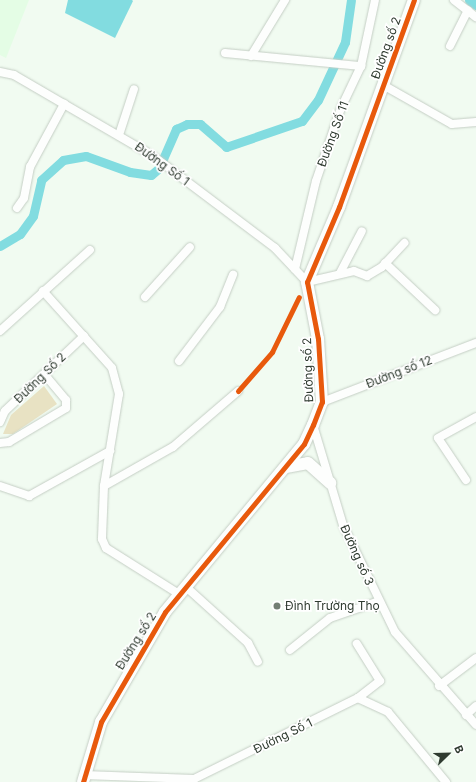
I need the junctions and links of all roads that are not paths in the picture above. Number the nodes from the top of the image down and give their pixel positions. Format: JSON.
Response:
{"nodes":[{"id":1,"x":285,"y":0,"type":"edge"},
{"id":2,"x":375,"y":0,"type":"edge"},
{"id":3,"x":414,"y":0,"type":"edge"},
{"id":4,"x":454,"y":0,"type":"edge"},
{"id":5,"x":468,"y":10,"type":"junction"},
{"id":6,"x":476,"y":17,"type":"edge"},
{"id":7,"x":450,"y":46,"type":"dead end"},
{"id":8,"x":226,"y":53,"type":"dead end"},
{"id":9,"x":251,"y":56,"type":"junction"},
{"id":10,"x":361,"y":66,"type":"junction"},
{"id":11,"x":0,"y":72,"type":"edge"},
{"id":12,"x":383,"y":85,"type":"junction"},
{"id":13,"x":134,"y":89,"type":"dead end"},
{"id":14,"x":64,"y":104,"type":"junction"},
{"id":15,"x":476,"y":122,"type":"edge"},
{"id":16,"x":120,"y":135,"type":"junction"},
{"id":17,"x":17,"y":208,"type":"dead end"},
{"id":18,"x":362,"y":230,"type":"dead end"},
{"id":19,"x":404,"y":243,"type":"dead end"},
{"id":20,"x":190,"y":248,"type":"dead end"},
{"id":21,"x":90,"y":250,"type":"dead end"},
{"id":22,"x":385,"y":263,"type":"junction"},
{"id":23,"x":295,"y":269,"type":"junction"},
{"id":24,"x":340,"y":273,"type":"junction"},
{"id":25,"x":233,"y":275,"type":"dead end"},
{"id":26,"x":307,"y":282,"type":"junction"},
{"id":27,"x":43,"y":291,"type":"junction"},
{"id":28,"x":145,"y":297,"type":"dead end"},
{"id":29,"x":435,"y":310,"type":"dead end"},
{"id":30,"x":0,"y":331,"type":"edge"},
{"id":31,"x":84,"y":336,"type":"junction"},
{"id":32,"x":476,"y":343,"type":"edge"},
{"id":33,"x":180,"y":361,"type":"dead end"},
{"id":34,"x":44,"y":374,"type":"junction"},
{"id":35,"x":238,"y":391,"type":"dead end"},
{"id":36,"x":322,"y":402,"type":"junction"},
{"id":37,"x":476,"y":418,"type":"edge"},
{"id":38,"x":0,"y":422,"type":"edge"},
{"id":39,"x":312,"y":425,"type":"junction"},
{"id":40,"x":0,"y":443,"type":"edge"},
{"id":41,"x":110,"y":451,"type":"junction"},
{"id":42,"x":286,"y":467,"type":"junction"},
{"id":43,"x":466,"y":480,"type":"dead end"},
{"id":44,"x":330,"y":483,"type":"junction"},
{"id":45,"x":0,"y":486,"type":"edge"},
{"id":46,"x":104,"y":486,"type":"junction"},
{"id":47,"x":182,"y":590,"type":"junction"},
{"id":48,"x":379,"y":601,"type":"junction"},
{"id":49,"x":358,"y":644,"type":"dead end"},
{"id":50,"x":290,"y":650,"type":"dead end"},
{"id":51,"x":476,"y":658,"type":"edge"},
{"id":52,"x":258,"y":662,"type":"dead end"},
{"id":53,"x":439,"y":686,"type":"junction"},
{"id":54,"x":358,"y":698,"type":"junction"},
{"id":55,"x":476,"y":706,"type":"edge"},
{"id":56,"x":466,"y":714,"type":"junction"},
{"id":57,"x":476,"y":725,"type":"edge"},
{"id":58,"x":83,"y":778,"type":"edge"},
{"id":59,"x":194,"y":780,"type":"edge"},
{"id":60,"x":446,"y":782,"type":"edge"}],
"edges":[{"from":1,"to":9,"type":"street"},
{"from":2,"to":10,"type":"street","name":"Đường Số 11"},
{"from":3,"to":12,"type":"street","name":"Đường số 2"},
{"from":4,"to":5,"type":"street"},
{"from":5,"to":6,"type":"street"},
{"from":5,"to":7,"type":"street"},
{"from":8,"to":9,"type":"street"},
{"from":9,"to":10,"type":"street"},
{"from":10,"to":23,"type":"street","name":"Đường Số 11"},
{"from":11,"to":14,"type":"street","name":"Đường Số 1"},
{"from":12,"to":15,"type":"street"},
{"from":12,"to":26,"type":"street","name":"Đường số 2"},
{"from":13,"to":16,"type":"street"},
{"from":14,"to":16,"type":"street","name":"Đường Số 1"},
{"from":14,"to":17,"type":"street"},
{"from":16,"to":23,"type":"street","name":"Đường Số 1"},
{"from":18,"to":24,"type":"street"},
{"from":19,"to":22,"type":"street"},
{"from":20,"to":28,"type":"street"},
{"from":21,"to":27,"type":"street"},
{"from":22,"to":24,"type":"street"},
{"from":22,"to":29,"type":"street"},
{"from":23,"to":26,"type":"street","name":"Đường Số 1"},
{"from":24,"to":26,"type":"street"},
{"from":25,"to":33,"type":"street"},
{"from":26,"to":36,"type":"street","name":"Đường số 2"},
{"from":27,"to":30,"type":"street"},
{"from":27,"to":31,"type":"street"},
{"from":31,"to":34,"type":"street","name":"Đường Số 2"},
{"from":31,"to":41,"type":"street"},
{"from":32,"to":36,"type":"street","name":"Đường số 12"},
{"from":34,"to":38,"type":"street","name":"Đường Số 2"},
{"from":34,"to":40,"type":"street"},
{"from":35,"to":46,"type":"street"},
{"from":36,"to":39,"type":"street","name":"Đường số 2"},
{"from":37,"to":43,"type":"street"},
{"from":39,"to":42,"type":"street","name":"Đường số 2"},
{"from":39,"to":44,"type":"street","name":"Đường số 3"},
{"from":41,"to":45,"type":"street"},
{"from":41,"to":46,"type":"street"},
{"from":42,"to":44,"type":"street"},
{"from":42,"to":47,"type":"street","name":"Đường số 2"},
{"from":44,"to":48,"type":"street","name":"Đường số 3"},
{"from":46,"to":47,"type":"street"},
{"from":47,"to":52,"type":"street"},
{"from":47,"to":58,"type":"street","name":"Đường số 2"},
{"from":48,"to":50,"type":"street"},
{"from":48,"to":53,"type":"street","name":"Đường số 3"},
{"from":49,"to":54,"type":"street","name":"Đường Số 1"},
{"from":51,"to":53,"type":"street"},
{"from":53,"to":56,"type":"street","name":"Đường số 3"},
{"from":54,"to":59,"type":"street","name":"Đường Số 1"},
{"from":54,"to":60,"type":"street"},
{"from":55,"to":56,"type":"street"},
{"from":56,"to":57,"type":"street","name":"Đường số 3"},
{"from":58,"to":59,"type":"street","name":"Đường Số 1"}]}
